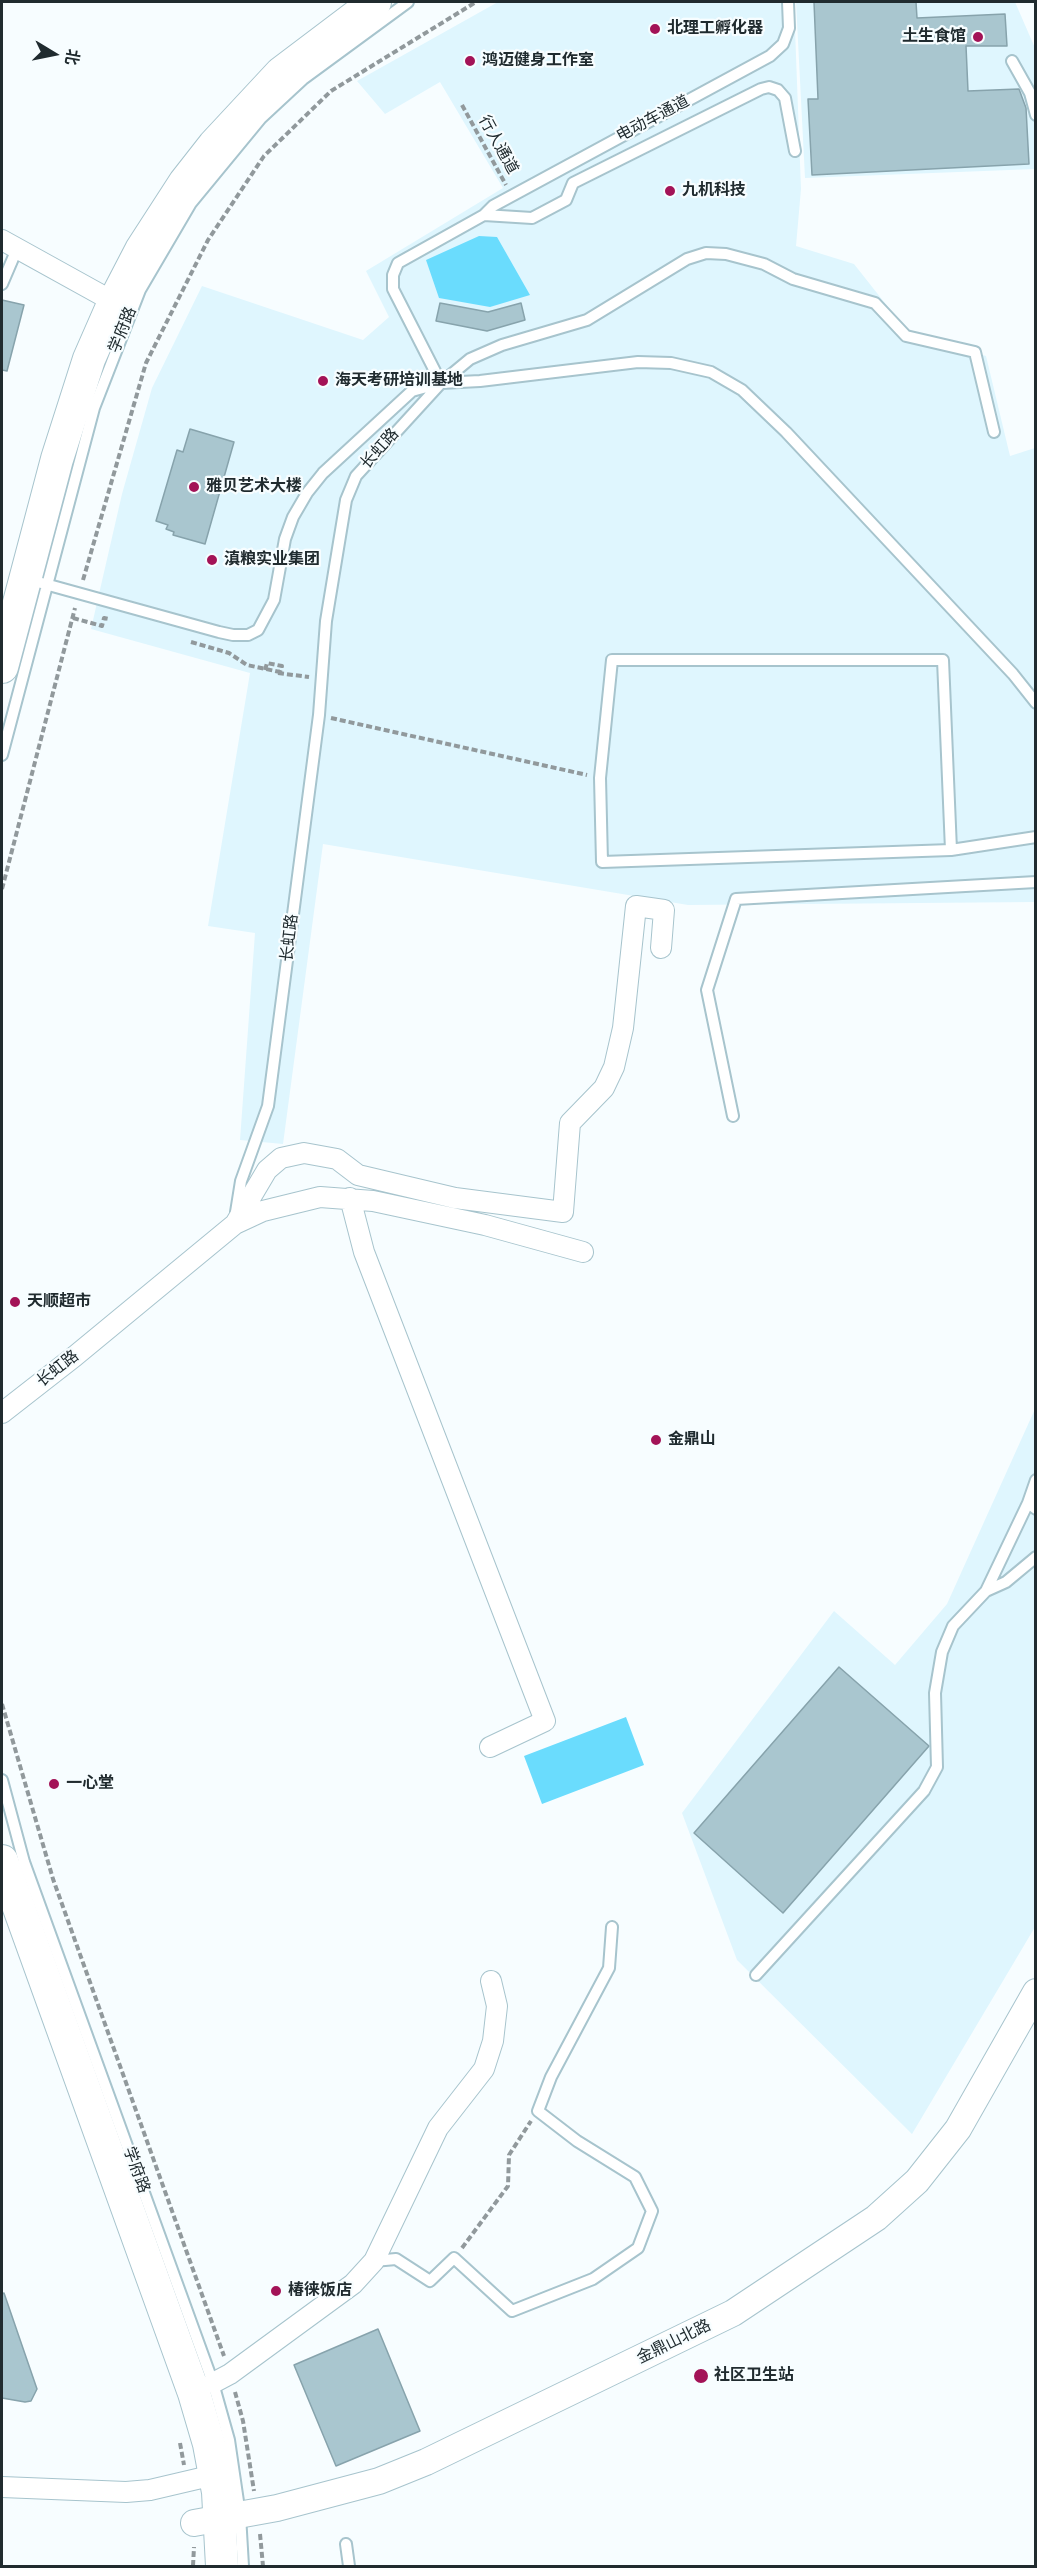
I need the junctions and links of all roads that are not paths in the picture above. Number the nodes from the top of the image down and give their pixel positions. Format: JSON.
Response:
{"nodes":[{"id":1,"x":375,"y":2,"type":"edge"},
{"id":2,"x":408,"y":2,"type":"edge"},
{"id":3,"x":788,"y":2,"type":"edge"},
{"id":4,"x":1012,"y":61,"type":"dead end"},
{"id":5,"x":1035,"y":115,"type":"edge"},
{"id":6,"x":795,"y":151,"type":"dead end"},
{"id":7,"x":484,"y":215,"type":"junction"},
{"id":8,"x":9,"y":244,"type":"edge"},
{"id":9,"x":2,"y":284,"type":"edge"},
{"id":10,"x":114,"y":302,"type":"junction"},
{"id":11,"x":441,"y":383,"type":"junction"},
{"id":12,"x":994,"y":432,"type":"dead end"},
{"id":13,"x":35,"y":581,"type":"junction"},
{"id":14,"x":2,"y":667,"type":"edge"},
{"id":15,"x":1035,"y":704,"type":"edge"},
{"id":16,"x":2,"y":755,"type":"edge"},
{"id":17,"x":1035,"y":837,"type":"edge"},
{"id":18,"x":951,"y":850,"type":"junction"},
{"id":19,"x":1035,"y":882,"type":"edge"},
{"id":20,"x":661,"y":948,"type":"dead end"},
{"id":21,"x":733,"y":1116,"type":"dead end"},
{"id":22,"x":350,"y":1198,"type":"junction"},
{"id":23,"x":235,"y":1224,"type":"junction"},
{"id":24,"x":583,"y":1252,"type":"dead end"},
{"id":25,"x":2,"y":1413,"type":"edge"},
{"id":26,"x":1035,"y":1480,"type":"edge"},
{"id":27,"x":1031,"y":1506,"type":"edge"},
{"id":28,"x":1035,"y":1557,"type":"edge"},
{"id":29,"x":986,"y":1591,"type":"junction"},
{"id":30,"x":490,"y":1747,"type":"dead end"},
{"id":31,"x":2,"y":1780,"type":"edge"},
{"id":32,"x":2,"y":1861,"type":"edge"},
{"id":33,"x":612,"y":1927,"type":"dead end"},
{"id":34,"x":756,"y":1975,"type":"dead end"},
{"id":35,"x":492,"y":1981,"type":"dead end"},
{"id":36,"x":1035,"y":1992,"type":"edge"},
{"id":37,"x":1026,"y":2027,"type":"edge"},
{"id":38,"x":374,"y":2260,"type":"junction"},
{"id":39,"x":221,"y":2378,"type":"junction"},
{"id":40,"x":214,"y":2475,"type":"junction"},
{"id":41,"x":2,"y":2487,"type":"edge"},
{"id":42,"x":228,"y":2517,"type":"junction"},
{"id":43,"x":346,"y":2544,"type":"dead end"},
{"id":44,"x":222,"y":2566,"type":"edge"},
{"id":45,"x":243,"y":2566,"type":"edge"},
{"id":46,"x":349,"y":2566,"type":"edge"}],
"edges":[{"from":1,"to":10,"type":"main road","name":"学府路"},
{"from":2,"to":13,"type":"lane","name":"学府路"},
{"from":3,"to":7,"type":"lane","name":"电动车通道"},
{"from":4,"to":5,"type":"lane"},
{"from":6,"to":7,"type":"lane"},
{"from":7,"to":11,"type":"lane","name":"电动车通道"},
{"from":8,"to":9,"type":"lane"},
{"from":8,"to":10,"type":"street"},
{"from":10,"to":13,"type":"main road","name":"学府路"},
{"from":11,"to":12,"type":"lane","name":"长虹路"},
{"from":11,"to":13,"type":"lane"},
{"from":11,"to":15,"type":"lane"},
{"from":11,"to":23,"type":"lane","name":"长虹路"},
{"from":13,"to":14,"type":"main road","name":"学府路"},
{"from":13,"to":16,"type":"lane","name":"学府路"},
{"from":17,"to":18,"type":"lane"},
{"from":18,"to":18,"type":"lane"},
{"from":19,"to":21,"type":"lane"},
{"from":20,"to":23,"type":"street"},
{"from":22,"to":23,"type":"street"},
{"from":22,"to":24,"type":"street"},
{"from":22,"to":30,"type":"street"},
{"from":23,"to":25,"type":"street","name":"长虹路"},
{"from":26,"to":27,"type":"lane"},
{"from":27,"to":29,"type":"lane"},
{"from":28,"to":29,"type":"lane"},
{"from":29,"to":34,"type":"lane"},
{"from":31,"to":39,"type":"lane","name":"学府路"},
{"from":32,"to":40,"type":"main road","name":"学府路"},
{"from":33,"to":38,"type":"lane"},
{"from":35,"to":38,"type":"street"},
{"from":36,"to":37,"type":"street","name":"金鼎山北路"},
{"from":37,"to":42,"type":"street","name":"金鼎山北路"},
{"from":38,"to":39,"type":"street"},
{"from":39,"to":42,"type":"lane","name":"学府路"},
{"from":40,"to":41,"type":"street"},
{"from":40,"to":42,"type":"main road","name":"学府路"},
{"from":42,"to":44,"type":"main road","name":"学府路"},
{"from":42,"to":45,"type":"lane","name":"学府路"},
{"from":43,"to":46,"type":"lane"}]}
